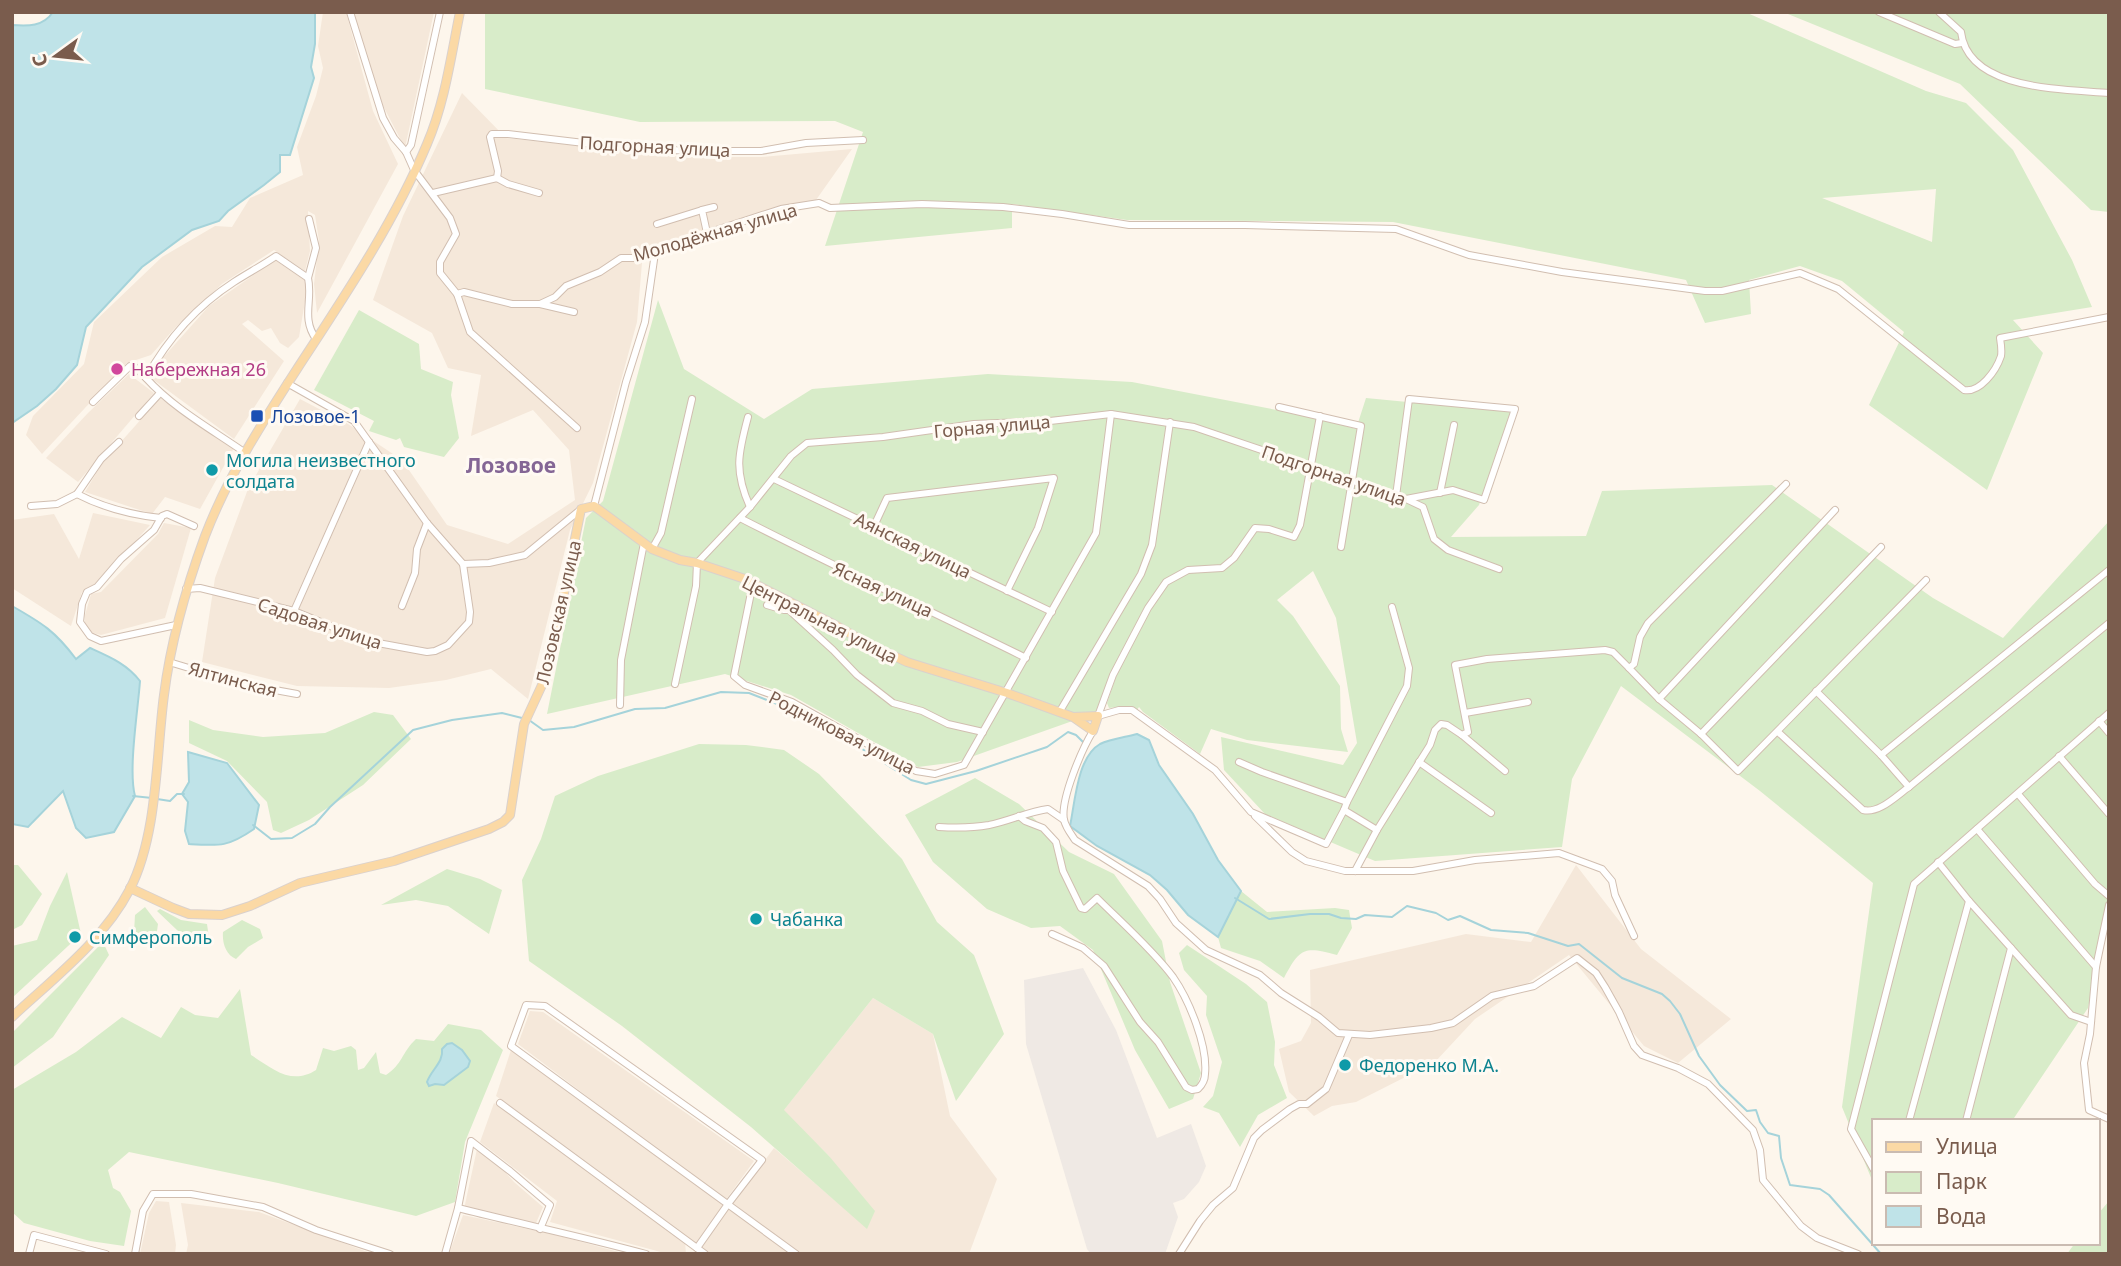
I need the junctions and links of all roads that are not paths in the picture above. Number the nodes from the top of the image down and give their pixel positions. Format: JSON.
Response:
{"nodes":[{"id":1,"x":351,"y":12,"type":"edge"},
{"id":2,"x":440,"y":12,"type":"edge"},
{"id":3,"x":460,"y":12,"type":"edge"},
{"id":4,"x":1879,"y":12,"type":"edge"},
{"id":5,"x":1939,"y":12,"type":"edge"},
{"id":6,"x":1962,"y":43,"type":"junction"},
{"id":7,"x":2109,"y":93,"type":"edge"},
{"id":8,"x":863,"y":140,"type":"dead end"},
{"id":9,"x":406,"y":152,"type":"junction"},
{"id":10,"x":414,"y":170,"type":"junction"},
{"id":11,"x":497,"y":178,"type":"junction"},
{"id":12,"x":433,"y":193,"type":"junction"},
{"id":13,"x":539,"y":193,"type":"dead end"},
{"id":14,"x":714,"y":207,"type":"dead end"},
{"id":15,"x":702,"y":210,"type":"junction"},
{"id":16,"x":309,"y":219,"type":"dead end"},
{"id":17,"x":657,"y":225,"type":"dead end"},
{"id":18,"x":706,"y":233,"type":"junction"},
{"id":19,"x":655,"y":253,"type":"junction"},
{"id":20,"x":308,"y":278,"type":"junction"},
{"id":21,"x":457,"y":294,"type":"junction"},
{"id":22,"x":540,"y":304,"type":"junction"},
{"id":23,"x":574,"y":312,"type":"dead end"},
{"id":24,"x":2109,"y":317,"type":"edge"},
{"id":25,"x":316,"y":339,"type":"junction"},
{"id":26,"x":146,"y":378,"type":"junction"},
{"id":27,"x":287,"y":383,"type":"junction"},
{"id":28,"x":160,"y":393,"type":"junction"},
{"id":29,"x":692,"y":399,"type":"dead end"},
{"id":30,"x":93,"y":402,"type":"dead end"},
{"id":31,"x":1279,"y":407,"type":"dead end"},
{"id":32,"x":1111,"y":414,"type":"junction"},
{"id":33,"x":139,"y":416,"type":"dead end"},
{"id":34,"x":1320,"y":416,"type":"junction"},
{"id":35,"x":748,"y":417,"type":"dead end"},
{"id":36,"x":1170,"y":422,"type":"junction"},
{"id":37,"x":1454,"y":425,"type":"dead end"},
{"id":38,"x":577,"y":428,"type":"dead end"},
{"id":39,"x":1224,"y":437,"type":"joint"},
{"id":40,"x":119,"y":442,"type":"dead end"},
{"id":41,"x":369,"y":442,"type":"junction"},
{"id":42,"x":244,"y":452,"type":"junction"},
{"id":43,"x":1311,"y":468,"type":"junction"},
{"id":44,"x":774,"y":479,"type":"junction"},
{"id":45,"x":1353,"y":482,"type":"junction"},
{"id":46,"x":1786,"y":484,"type":"dead end"},
{"id":47,"x":1440,"y":493,"type":"junction"},
{"id":48,"x":77,"y":494,"type":"junction"},
{"id":49,"x":1396,"y":496,"type":"junction"},
{"id":50,"x":1406,"y":499,"type":"junction"},
{"id":51,"x":31,"y":506,"type":"dead end"},
{"id":52,"x":594,"y":506,"type":"junction"},
{"id":53,"x":750,"y":507,"type":"junction"},
{"id":54,"x":581,"y":509,"type":"junction"},
{"id":55,"x":1835,"y":510,"type":"dead end"},
{"id":56,"x":161,"y":518,"type":"junction"},
{"id":57,"x":740,"y":518,"type":"junction"},
{"id":58,"x":427,"y":523,"type":"junction"},
{"id":59,"x":194,"y":526,"type":"dead end"},
{"id":60,"x":874,"y":526,"type":"junction"},
{"id":61,"x":644,"y":543,"type":"junction"},
{"id":62,"x":1881,"y":547,"type":"dead end"},
{"id":63,"x":1341,"y":548,"type":"dead end"},
{"id":64,"x":652,"y":549,"type":"junction"},
{"id":65,"x":463,"y":564,"type":"junction"},
{"id":66,"x":697,"y":564,"type":"junction"},
{"id":67,"x":1499,"y":569,"type":"dead end"},
{"id":68,"x":2109,"y":570,"type":"edge"},
{"id":69,"x":1926,"y":580,"type":"dead end"},
{"id":70,"x":753,"y":583,"type":"junction"},
{"id":71,"x":186,"y":589,"type":"junction"},
{"id":72,"x":1007,"y":591,"type":"junction"},
{"id":73,"x":786,"y":600,"type":"junction"},
{"id":74,"x":402,"y":606,"type":"dead end"},
{"id":75,"x":768,"y":606,"type":"dead end"},
{"id":76,"x":1392,"y":607,"type":"dead end"},
{"id":77,"x":789,"y":610,"type":"junction"},
{"id":78,"x":294,"y":611,"type":"junction"},
{"id":79,"x":1052,"y":612,"type":"junction"},
{"id":80,"x":2109,"y":623,"type":"edge"},
{"id":81,"x":176,"y":625,"type":"junction"},
{"id":82,"x":1026,"y":658,"type":"junction"},
{"id":83,"x":169,"y":662,"type":"junction"},
{"id":84,"x":1629,"y":668,"type":"junction"},
{"id":85,"x":675,"y":684,"type":"dead end"},
{"id":86,"x":1816,"y":691,"type":"junction"},
{"id":87,"x":1007,"y":693,"type":"junction"},
{"id":88,"x":296,"y":694,"type":"dead end"},
{"id":89,"x":1659,"y":699,"type":"junction"},
{"id":90,"x":1528,"y":702,"type":"dead end"},
{"id":91,"x":620,"y":705,"type":"dead end"},
{"id":92,"x":1060,"y":711,"type":"junction"},
{"id":93,"x":1465,"y":713,"type":"junction"},
{"id":94,"x":2109,"y":713,"type":"edge"},
{"id":95,"x":1098,"y":716,"type":"junction"},
{"id":96,"x":1073,"y":717,"type":"junction"},
{"id":97,"x":2099,"y":721,"type":"junction"},
{"id":98,"x":1093,"y":731,"type":"junction"},
{"id":99,"x":984,"y":732,"type":"junction"},
{"id":100,"x":1777,"y":732,"type":"junction"},
{"id":101,"x":2109,"y":733,"type":"edge"},
{"id":102,"x":1702,"y":734,"type":"junction"},
{"id":103,"x":1462,"y":735,"type":"junction"},
{"id":104,"x":1881,"y":755,"type":"junction"},
{"id":105,"x":2059,"y":756,"type":"junction"},
{"id":106,"x":1238,"y":762,"type":"dead end"},
{"id":107,"x":1419,"y":762,"type":"junction"},
{"id":108,"x":1505,"y":771,"type":"dead end"},
{"id":109,"x":1909,"y":787,"type":"junction"},
{"id":110,"x":2018,"y":794,"type":"junction"},
{"id":111,"x":1347,"y":802,"type":"junction"},
{"id":112,"x":1345,"y":810,"type":"junction"},
{"id":113,"x":1251,"y":812,"type":"junction"},
{"id":114,"x":1491,"y":813,"type":"dead end"},
{"id":115,"x":2109,"y":814,"type":"edge"},
{"id":116,"x":1019,"y":816,"type":"junction"},
{"id":117,"x":1064,"y":820,"type":"junction"},
{"id":118,"x":939,"y":827,"type":"dead end"},
{"id":119,"x":1977,"y":829,"type":"junction"},
{"id":120,"x":1377,"y":830,"type":"junction"},
{"id":121,"x":1938,"y":862,"type":"junction"},
{"id":122,"x":137,"y":868,"type":"junction"},
{"id":123,"x":1355,"y":871,"type":"junction"},
{"id":124,"x":130,"y":888,"type":"junction"},
{"id":125,"x":2109,"y":897,"type":"edge"},
{"id":126,"x":153,"y":899,"type":"junction"},
{"id":127,"x":1969,"y":901,"type":"junction"},
{"id":128,"x":119,"y":905,"type":"junction"},
{"id":129,"x":2109,"y":905,"type":"edge"},
{"id":130,"x":1052,"y":934,"type":"dead end"},
{"id":131,"x":1634,"y":936,"type":"dead end"},
{"id":132,"x":2011,"y":948,"type":"junction"},
{"id":133,"x":2096,"y":967,"type":"junction"},
{"id":134,"x":12,"y":1017,"type":"edge"},
{"id":135,"x":2091,"y":1022,"type":"junction"},
{"id":136,"x":1338,"y":1033,"type":"junction"},
{"id":137,"x":1353,"y":1035,"type":"junction"},
{"id":138,"x":1346,"y":1043,"type":"junction"},
{"id":139,"x":500,"y":1103,"type":"dead end"},
{"id":140,"x":1910,"y":1119,"type":"edge"},
{"id":141,"x":1967,"y":1119,"type":"edge"},
{"id":142,"x":2109,"y":1119,"type":"edge"},
{"id":143,"x":1872,"y":1166,"type":"edge"},
{"id":144,"x":728,"y":1204,"type":"junction"},
{"id":145,"x":458,"y":1208,"type":"junction"},
{"id":146,"x":540,"y":1229,"type":"junction"},
{"id":147,"x":697,"y":1248,"type":"junction"},
{"id":148,"x":29,"y":1254,"type":"edge"},
{"id":149,"x":106,"y":1254,"type":"edge"},
{"id":150,"x":135,"y":1254,"type":"edge"},
{"id":151,"x":390,"y":1254,"type":"edge"},
{"id":152,"x":445,"y":1254,"type":"edge"},
{"id":153,"x":646,"y":1254,"type":"edge"},
{"id":154,"x":705,"y":1254,"type":"edge"},
{"id":155,"x":796,"y":1254,"type":"edge"},
{"id":156,"x":1179,"y":1254,"type":"edge"},
{"id":157,"x":1858,"y":1254,"type":"edge"}],
"edges":[{"from":1,"to":9,"type":"street"},
{"from":2,"to":9,"type":"street"},
{"from":3,"to":10,"type":"main road"},
{"from":4,"to":6,"type":"street"},
{"from":5,"to":6,"type":"street"},
{"from":6,"to":7,"type":"street"},
{"from":8,"to":11,"type":"street","name":"Подгорная улица"},
{"from":9,"to":10,"type":"street"},
{"from":10,"to":12,"type":"street"},
{"from":10,"to":25,"type":"main road"},
{"from":11,"to":12,"type":"street"},
{"from":11,"to":13,"type":"street"},
{"from":12,"to":21,"type":"street"},
{"from":14,"to":15,"type":"street"},
{"from":15,"to":17,"type":"street"},
{"from":15,"to":18,"type":"street"},
{"from":16,"to":20,"type":"street"},
{"from":18,"to":19,"type":"street","name":"Молодёжная улица"},
{"from":18,"to":24,"type":"street","name":"Молодёжная улица"},
{"from":19,"to":22,"type":"street","name":"Молодёжная улица"},
{"from":19,"to":52,"type":"street"},
{"from":20,"to":25,"type":"street"},
{"from":20,"to":26,"type":"street"},
{"from":21,"to":22,"type":"street"},
{"from":21,"to":38,"type":"street"},
{"from":22,"to":23,"type":"street"},
{"from":25,"to":27,"type":"main road"},
{"from":26,"to":28,"type":"street"},
{"from":26,"to":30,"type":"street"},
{"from":27,"to":41,"type":"street"},
{"from":27,"to":42,"type":"main road"},
{"from":28,"to":33,"type":"street"},
{"from":28,"to":42,"type":"street"},
{"from":29,"to":64,"type":"street"},
{"from":31,"to":34,"type":"street"},
{"from":32,"to":36,"type":"street","name":"Горная улица"},
{"from":32,"to":44,"type":"street","name":"Горная улица"},
{"from":32,"to":79,"type":"street","name":"Родниковая улица"},
{"from":34,"to":43,"type":"street"},
{"from":34,"to":45,"type":"street"},
{"from":35,"to":53,"type":"street"},
{"from":36,"to":39,"type":"street","name":"Горная улица"},
{"from":36,"to":92,"type":"street"},
{"from":37,"to":47,"type":"street"},
{"from":39,"to":43,"type":"street","name":"Подгорная улица"},
{"from":40,"to":48,"type":"street"},
{"from":41,"to":58,"type":"street"},
{"from":41,"to":78,"type":"street"},
{"from":42,"to":71,"type":"main road"},
{"from":43,"to":45,"type":"street","name":"Подгорная улица"},
{"from":43,"to":95,"type":"street"},
{"from":44,"to":53,"type":"street","name":"Горная улица"},
{"from":44,"to":60,"type":"street","name":"Аянская улица"},
{"from":45,"to":49,"type":"street","name":"Подгорная улица"},
{"from":45,"to":63,"type":"street"},
{"from":46,"to":84,"type":"street"},
{"from":47,"to":49,"type":"street"},
{"from":47,"to":50,"type":"street"},
{"from":48,"to":51,"type":"street"},
{"from":48,"to":56,"type":"street"},
{"from":49,"to":50,"type":"street","name":"Подгорная улица"},
{"from":50,"to":67,"type":"street","name":"Подгорная улица"},
{"from":52,"to":54,"type":"main road"},
{"from":52,"to":61,"type":"main road","name":"Центральная улица"},
{"from":53,"to":57,"type":"street","name":"Горная улица"},
{"from":54,"to":65,"type":"street"},
{"from":54,"to":126,"type":"main road","name":"Лозовская улица"},
{"from":55,"to":89,"type":"street"},
{"from":56,"to":59,"type":"street"},
{"from":56,"to":81,"type":"street"},
{"from":57,"to":66,"type":"street","name":"Горная улица"},
{"from":57,"to":82,"type":"street","name":"Ясная улица"},
{"from":58,"to":65,"type":"street"},
{"from":58,"to":74,"type":"street"},
{"from":60,"to":72,"type":"street","name":"Аянская улица"},
{"from":60,"to":72,"type":"street"},
{"from":61,"to":64,"type":"main road","name":"Центральная улица"},
{"from":61,"to":91,"type":"street"},
{"from":62,"to":102,"type":"street"},
{"from":64,"to":66,"type":"main road","name":"Центральная улица"},
{"from":65,"to":78,"type":"street","name":"Садовая улица"},
{"from":66,"to":70,"type":"main road","name":"Центральная улица"},
{"from":66,"to":85,"type":"street"},
{"from":68,"to":104,"type":"street"},
{"from":69,"to":86,"type":"street"},
{"from":70,"to":73,"type":"main road","name":"Центральная улица"},
{"from":70,"to":99,"type":"street","name":"Родниковая улица"},
{"from":71,"to":78,"type":"street","name":"Садовая улица"},
{"from":71,"to":81,"type":"main road"},
{"from":72,"to":79,"type":"street","name":"Аянская улица"},
{"from":73,"to":77,"type":"street"},
{"from":73,"to":87,"type":"main road","name":"Центральная улица"},
{"from":75,"to":77,"type":"street"},
{"from":76,"to":111,"type":"street"},
{"from":77,"to":99,"type":"street"},
{"from":79,"to":82,"type":"street","name":"Родниковая улица"},
{"from":80,"to":109,"type":"street"},
{"from":81,"to":83,"type":"main road"},
{"from":82,"to":87,"type":"street","name":"Родниковая улица"},
{"from":83,"to":88,"type":"street","name":"Ялтинская"},
{"from":83,"to":122,"type":"main road"},
{"from":84,"to":89,"type":"street"},
{"from":84,"to":93,"type":"street"},
{"from":86,"to":100,"type":"street"},
{"from":86,"to":104,"type":"street"},
{"from":87,"to":92,"type":"main road","name":"Центральная улица"},
{"from":87,"to":99,"type":"street","name":"Родниковая улица"},
{"from":89,"to":102,"type":"street"},
{"from":90,"to":93,"type":"street"},
{"from":92,"to":96,"type":"main road","name":"Центральная улица"},
{"from":93,"to":103,"type":"street"},
{"from":94,"to":97,"type":"street"},
{"from":95,"to":96,"type":"main road","name":"Центральная улица"},
{"from":95,"to":98,"type":"main road"},
{"from":95,"to":113,"type":"street"},
{"from":96,"to":98,"type":"main road"},
{"from":97,"to":101,"type":"street"},
{"from":97,"to":105,"type":"street"},
{"from":98,"to":117,"type":"street"},
{"from":100,"to":102,"type":"street"},
{"from":100,"to":109,"type":"street"},
{"from":103,"to":107,"type":"street"},
{"from":103,"to":108,"type":"street"},
{"from":104,"to":109,"type":"street"},
{"from":105,"to":110,"type":"street"},
{"from":105,"to":115,"type":"street"},
{"from":106,"to":111,"type":"street"},
{"from":107,"to":114,"type":"street"},
{"from":107,"to":120,"type":"street"},
{"from":110,"to":119,"type":"street"},
{"from":110,"to":125,"type":"street"},
{"from":111,"to":112,"type":"street"},
{"from":112,"to":113,"type":"street"},
{"from":112,"to":120,"type":"street"},
{"from":113,"to":123,"type":"street"},
{"from":116,"to":117,"type":"street"},
{"from":116,"to":118,"type":"street"},
{"from":116,"to":130,"type":"street"},
{"from":117,"to":136,"type":"street"},
{"from":119,"to":121,"type":"street"},
{"from":119,"to":133,"type":"street"},
{"from":120,"to":123,"type":"street"},
{"from":121,"to":127,"type":"street"},
{"from":121,"to":143,"type":"street"},
{"from":122,"to":124,"type":"main road"},
{"from":122,"to":126,"type":"main road"},
{"from":123,"to":131,"type":"street"},
{"from":124,"to":126,"type":"main road","name":"Лозовская улица"},
{"from":124,"to":128,"type":"main road"},
{"from":126,"to":128,"type":"main road"},
{"from":127,"to":132,"type":"street"},
{"from":127,"to":140,"type":"street"},
{"from":128,"to":134,"type":"main road"},
{"from":129,"to":133,"type":"street"},
{"from":132,"to":135,"type":"street"},
{"from":132,"to":141,"type":"street"},
{"from":133,"to":135,"type":"street"},
{"from":135,"to":142,"type":"street"},
{"from":136,"to":137,"type":"street"},
{"from":136,"to":138,"type":"street"},
{"from":137,"to":138,"type":"street"},
{"from":137,"to":157,"type":"street"},
{"from":138,"to":156,"type":"street"},
{"from":139,"to":147,"type":"street"},
{"from":144,"to":144,"type":"street"},
{"from":144,"to":147,"type":"street"},
{"from":144,"to":155,"type":"street"},
{"from":145,"to":146,"type":"street"},
{"from":145,"to":146,"type":"street"},
{"from":145,"to":152,"type":"street"},
{"from":146,"to":153,"type":"street"},
{"from":147,"to":154,"type":"street"},
{"from":148,"to":149,"type":"street"},
{"from":150,"to":151,"type":"street"}]}
